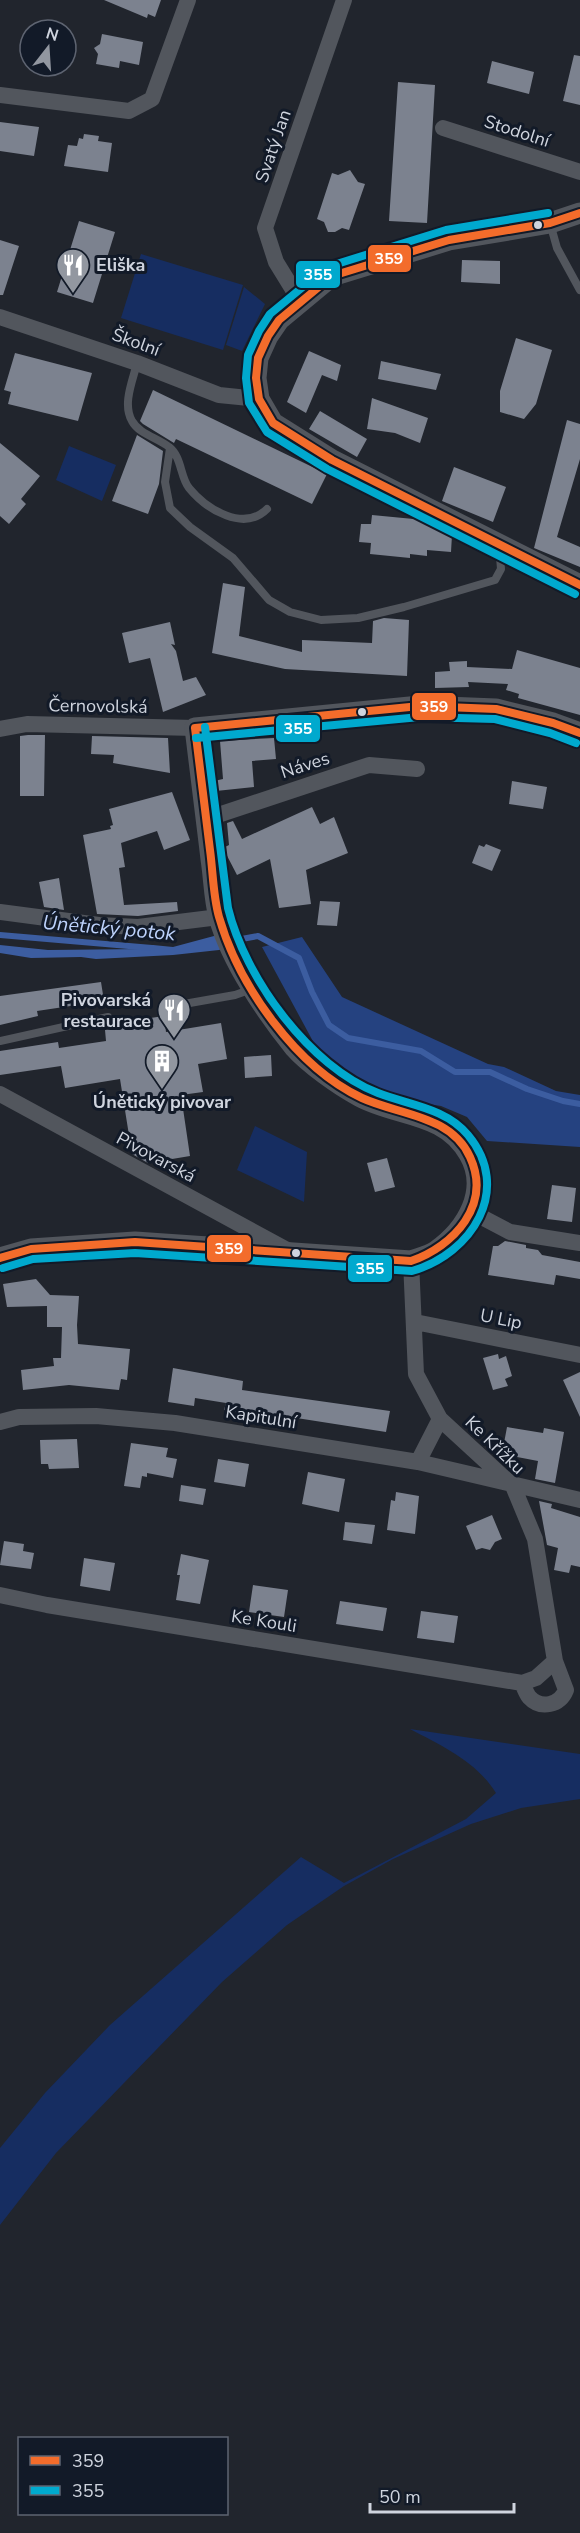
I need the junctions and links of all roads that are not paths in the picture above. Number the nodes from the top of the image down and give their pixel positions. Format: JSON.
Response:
{"nodes":[{"id":1,"x":188,"y":0,"type":"edge"},
{"id":2,"x":344,"y":0,"type":"edge"},
{"id":3,"x":0,"y":95,"type":"edge"},
{"id":4,"x":443,"y":128,"type":"dead end"},
{"id":5,"x":580,"y":172,"type":"edge"},
{"id":6,"x":580,"y":213,"type":"edge"},
{"id":7,"x":550,"y":223,"type":"junction"},
{"id":8,"x":580,"y":290,"type":"edge"},
{"id":9,"x":300,"y":301,"type":"junction"},
{"id":10,"x":0,"y":317,"type":"edge"},
{"id":11,"x":137,"y":363,"type":"junction"},
{"id":12,"x":259,"y":399,"type":"junction"},
{"id":13,"x":170,"y":448,"type":"junction"},
{"id":14,"x":267,"y":509,"type":"dead end"},
{"id":15,"x":499,"y":545,"type":"junction"},
{"id":16,"x":580,"y":585,"type":"edge"},
{"id":17,"x":195,"y":728,"type":"junction"},
{"id":18,"x":0,"y":729,"type":"edge"},
{"id":19,"x":580,"y":733,"type":"edge"},
{"id":20,"x":417,"y":769,"type":"dead end"},
{"id":21,"x":206,"y":819,"type":"junction"},
{"id":22,"x":0,"y":912,"type":"edge"},
{"id":23,"x":219,"y":917,"type":"junction"},
{"id":24,"x":253,"y":988,"type":"junction"},
{"id":25,"x":167,"y":1007,"type":"dead end"},
{"id":26,"x":108,"y":1017,"type":"dead end"},
{"id":27,"x":0,"y":1041,"type":"edge"},
{"id":28,"x":0,"y":1094,"type":"edge"},
{"id":29,"x":472,"y":1212,"type":"junction"},
{"id":30,"x":580,"y":1244,"type":"edge"},
{"id":31,"x":294,"y":1253,"type":"junction"},
{"id":32,"x":0,"y":1258,"type":"edge"},
{"id":33,"x":411,"y":1261,"type":"junction"},
{"id":34,"x":415,"y":1322,"type":"junction"},
{"id":35,"x":580,"y":1355,"type":"edge"},
{"id":36,"x":440,"y":1419,"type":"junction"},
{"id":37,"x":0,"y":1422,"type":"edge"},
{"id":38,"x":418,"y":1462,"type":"junction"},
{"id":39,"x":513,"y":1486,"type":"junction"},
{"id":40,"x":580,"y":1500,"type":"edge"},
{"id":41,"x":0,"y":1596,"type":"edge"},
{"id":42,"x":555,"y":1661,"type":"junction"},
{"id":43,"x":522,"y":1683,"type":"junction"}],
"edges":[{"from":1,"to":3,"type":"street"},
{"from":2,"to":9,"type":"street","name":"Svatý Jan"},
{"from":4,"to":5,"type":"street","name":"Stodolní"},
{"from":6,"to":7,"type":"street"},
{"from":7,"to":8,"type":"lane"},
{"from":7,"to":9,"type":"street"},
{"from":9,"to":12,"type":"street"},
{"from":10,"to":11,"type":"street","name":"Školní"},
{"from":11,"to":12,"type":"street","name":"Školní"},
{"from":11,"to":13,"type":"lane"},
{"from":12,"to":15,"type":"street"},
{"from":13,"to":14,"type":"lane"},
{"from":13,"to":15,"type":"lane"},
{"from":15,"to":16,"type":"street"},
{"from":17,"to":18,"type":"street","name":"Černovolská"},
{"from":17,"to":19,"type":"street"},
{"from":17,"to":21,"type":"street"},
{"from":20,"to":21,"type":"street","name":"Náves"},
{"from":21,"to":23,"type":"street"},
{"from":22,"to":23,"type":"street"},
{"from":23,"to":24,"type":"street"},
{"from":24,"to":25,"type":"lane"},
{"from":24,"to":29,"type":"street"},
{"from":26,"to":27,"type":"lane"},
{"from":28,"to":31,"type":"street","name":"Pivovarská"},
{"from":29,"to":30,"type":"street"},
{"from":29,"to":33,"type":"street"},
{"from":31,"to":32,"type":"street"},
{"from":31,"to":33,"type":"street"},
{"from":33,"to":34,"type":"street","name":"Ke Křížku"},
{"from":34,"to":35,"type":"street","name":"U Lip"},
{"from":34,"to":36,"type":"street","name":"Ke Křížku"},
{"from":36,"to":38,"type":"street"},
{"from":36,"to":39,"type":"street","name":"Ke Křížku"},
{"from":37,"to":38,"type":"street","name":"Kapitulní"},
{"from":38,"to":39,"type":"street","name":"Kapitulní"},
{"from":39,"to":40,"type":"street","name":"Kapitulní"},
{"from":39,"to":42,"type":"street","name":"Ke Křížku"},
{"from":41,"to":43,"type":"street","name":"Ke Kouli"},
{"from":42,"to":43,"type":"street"},
{"from":42,"to":43,"type":"street"}]}
